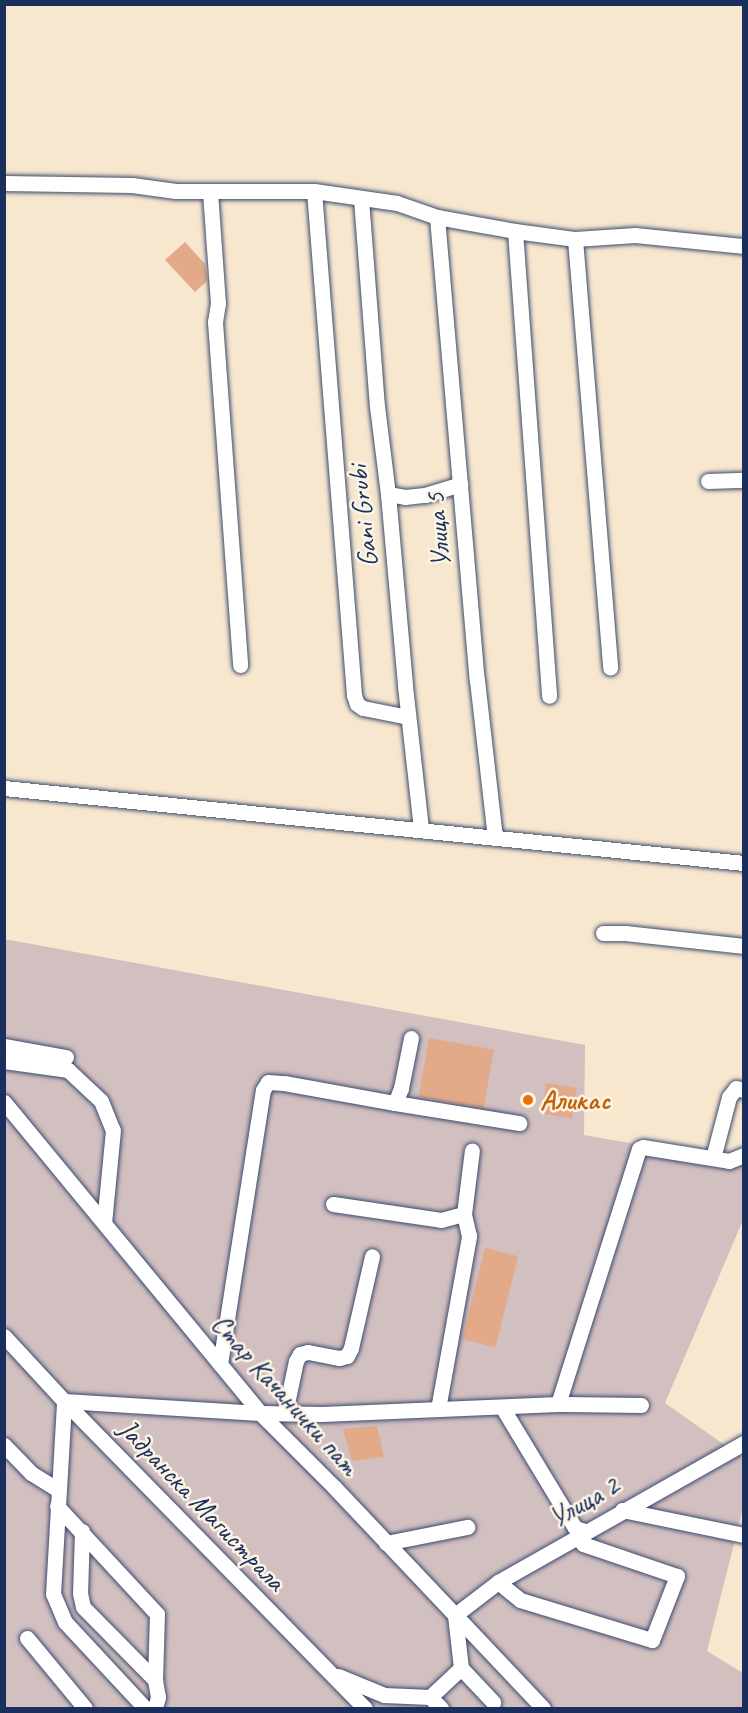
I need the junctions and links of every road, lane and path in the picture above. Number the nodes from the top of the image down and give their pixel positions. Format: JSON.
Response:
{"nodes":[{"id":1,"x":4,"y":183,"type":"edge"},
{"id":2,"x":314,"y":191,"type":"junction"},
{"id":3,"x":210,"y":192,"type":"junction"},
{"id":4,"x":361,"y":199,"type":"junction"},
{"id":5,"x":437,"y":217,"type":"junction"},
{"id":6,"x":515,"y":231,"type":"junction"},
{"id":7,"x":575,"y":239,"type":"junction"},
{"id":8,"x":744,"y":246,"type":"edge"},
{"id":9,"x":744,"y":480,"type":"edge"},
{"id":10,"x":708,"y":481,"type":"dead end"},
{"id":11,"x":460,"y":484,"type":"junction"},
{"id":12,"x":388,"y":494,"type":"junction"},
{"id":13,"x":240,"y":665,"type":"dead end"},
{"id":14,"x":610,"y":668,"type":"dead end"},
{"id":15,"x":549,"y":696,"type":"dead end"},
{"id":16,"x":408,"y":717,"type":"junction"},
{"id":17,"x":4,"y":788,"type":"edge"},
{"id":18,"x":421,"y":829,"type":"junction"},
{"id":19,"x":495,"y":837,"type":"junction"},
{"id":20,"x":744,"y":862,"type":"edge"},
{"id":21,"x":603,"y":933,"type":"dead end"},
{"id":22,"x":744,"y":946,"type":"edge"},
{"id":23,"x":411,"y":1038,"type":"dead end"},
{"id":24,"x":4,"y":1046,"type":"edge"},
{"id":25,"x":66,"y":1057,"type":"dead end"},
{"id":26,"x":4,"y":1061,"type":"edge"},
{"id":27,"x":744,"y":1090,"type":"edge"},
{"id":28,"x":4,"y":1102,"type":"edge"},
{"id":29,"x":395,"y":1103,"type":"junction"},
{"id":30,"x":519,"y":1123,"type":"dead end"},
{"id":31,"x":471,"y":1150,"type":"dead end"},
{"id":32,"x":744,"y":1155,"type":"edge"},
{"id":33,"x":712,"y":1158,"type":"junction"},
{"id":34,"x":333,"y":1204,"type":"dead end"},
{"id":35,"x":464,"y":1214,"type":"junction"},
{"id":36,"x":104,"y":1223,"type":"junction"},
{"id":37,"x":372,"y":1256,"type":"dead end"},
{"id":38,"x":4,"y":1336,"type":"edge"},
{"id":39,"x":220,"y":1364,"type":"junction"},
{"id":40,"x":64,"y":1401,"type":"junction"},
{"id":41,"x":558,"y":1404,"type":"junction"},
{"id":42,"x":641,"y":1405,"type":"dead end"},
{"id":43,"x":502,"y":1407,"type":"junction"},
{"id":44,"x":438,"y":1409,"type":"junction"},
{"id":45,"x":260,"y":1413,"type":"junction"},
{"id":46,"x":285,"y":1413,"type":"junction"},
{"id":47,"x":744,"y":1443,"type":"edge"},
{"id":48,"x":4,"y":1445,"type":"edge"},
{"id":49,"x":58,"y":1490,"type":"junction"},
{"id":50,"x":57,"y":1506,"type":"junction"},
{"id":51,"x":622,"y":1510,"type":"junction"},
{"id":52,"x":467,"y":1527,"type":"dead end"},
{"id":53,"x":82,"y":1530,"type":"junction"},
{"id":54,"x":581,"y":1533,"type":"junction"},
{"id":55,"x":744,"y":1535,"type":"edge"},
{"id":56,"x":386,"y":1543,"type":"junction"},
{"id":57,"x":498,"y":1582,"type":"junction"},
{"id":58,"x":455,"y":1615,"type":"junction"},
{"id":59,"x":27,"y":1638,"type":"dead end"},
{"id":60,"x":461,"y":1668,"type":"junction"},
{"id":61,"x":331,"y":1673,"type":"junction"},
{"id":62,"x":155,"y":1680,"type":"junction"},
{"id":63,"x":430,"y":1697,"type":"junction"},
{"id":64,"x":493,"y":1702,"type":"dead end"},
{"id":65,"x":85,"y":1708,"type":"edge"},
{"id":66,"x":145,"y":1708,"type":"edge"},
{"id":67,"x":155,"y":1708,"type":"edge"},
{"id":68,"x":365,"y":1708,"type":"edge"},
{"id":69,"x":441,"y":1708,"type":"edge"},
{"id":70,"x":543,"y":1708,"type":"edge"}],
"edges":[{"from":1,"to":3,"type":"street"},
{"from":2,"to":3,"type":"street"},
{"from":2,"to":4,"type":"street"},
{"from":2,"to":16,"type":"street"},
{"from":3,"to":13,"type":"street"},
{"from":4,"to":5,"type":"street"},
{"from":4,"to":12,"type":"street","name":"Gani Grubi"},
{"from":5,"to":6,"type":"street"},
{"from":5,"to":11,"type":"street","name":"Улица 5"},
{"from":6,"to":7,"type":"street"},
{"from":6,"to":15,"type":"street"},
{"from":7,"to":8,"type":"street"},
{"from":7,"to":14,"type":"street"},
{"from":9,"to":10,"type":"street"},
{"from":11,"to":12,"type":"street"},
{"from":11,"to":19,"type":"street","name":"Улица 5"},
{"from":12,"to":16,"type":"street","name":"Gani Grubi"},
{"from":16,"to":18,"type":"street","name":"Gani Grubi"},
{"from":17,"to":18,"type":"street"},
{"from":18,"to":19,"type":"street"},
{"from":19,"to":20,"type":"street"},
{"from":21,"to":22,"type":"street"},
{"from":23,"to":29,"type":"street"},
{"from":24,"to":25,"type":"street"},
{"from":26,"to":36,"type":"street"},
{"from":27,"to":33,"type":"street"},
{"from":28,"to":36,"type":"street","name":"Стар Качанички пат"},
{"from":29,"to":30,"type":"street"},
{"from":29,"to":39,"type":"street"},
{"from":31,"to":35,"type":"street"},
{"from":32,"to":33,"type":"street"},
{"from":33,"to":41,"type":"street"},
{"from":34,"to":35,"type":"street"},
{"from":35,"to":44,"type":"street"},
{"from":36,"to":39,"type":"street","name":"Стар Качанички пат"},
{"from":37,"to":46,"type":"street"},
{"from":38,"to":40,"type":"street","name":"Јадранска Магистрала"},
{"from":39,"to":45,"type":"street","name":"Стар Качанички пат"},
{"from":40,"to":45,"type":"street"},
{"from":40,"to":49,"type":"street"},
{"from":40,"to":61,"type":"street","name":"Јадранска Магистрала"},
{"from":41,"to":42,"type":"street"},
{"from":41,"to":43,"type":"street"},
{"from":43,"to":44,"type":"street"},
{"from":43,"to":54,"type":"street"},
{"from":44,"to":46,"type":"street"},
{"from":45,"to":46,"type":"street"},
{"from":45,"to":56,"type":"street","name":"Стар Качанички пат"},
{"from":47,"to":51,"type":"street","name":"Улица 2"},
{"from":48,"to":49,"type":"street"},
{"from":49,"to":50,"type":"street"},
{"from":50,"to":53,"type":"street"},
{"from":50,"to":66,"type":"street"},
{"from":51,"to":54,"type":"street","name":"Улица 2"},
{"from":51,"to":55,"type":"street"},
{"from":52,"to":56,"type":"street"},
{"from":53,"to":62,"type":"street"},
{"from":53,"to":62,"type":"street"},
{"from":54,"to":57,"type":"street","name":"Улица 2"},
{"from":54,"to":57,"type":"street"},
{"from":56,"to":58,"type":"street","name":"Стар Качанички пат"},
{"from":57,"to":58,"type":"street","name":"Улица 2"},
{"from":58,"to":60,"type":"street"},
{"from":58,"to":70,"type":"street","name":"Стар Качанички пат"},
{"from":59,"to":65,"type":"street"},
{"from":60,"to":63,"type":"street"},
{"from":60,"to":64,"type":"street"},
{"from":61,"to":63,"type":"street"},
{"from":61,"to":68,"type":"street","name":"Јадранска Магистрала"},
{"from":62,"to":67,"type":"street"},
{"from":63,"to":69,"type":"street"}]}
